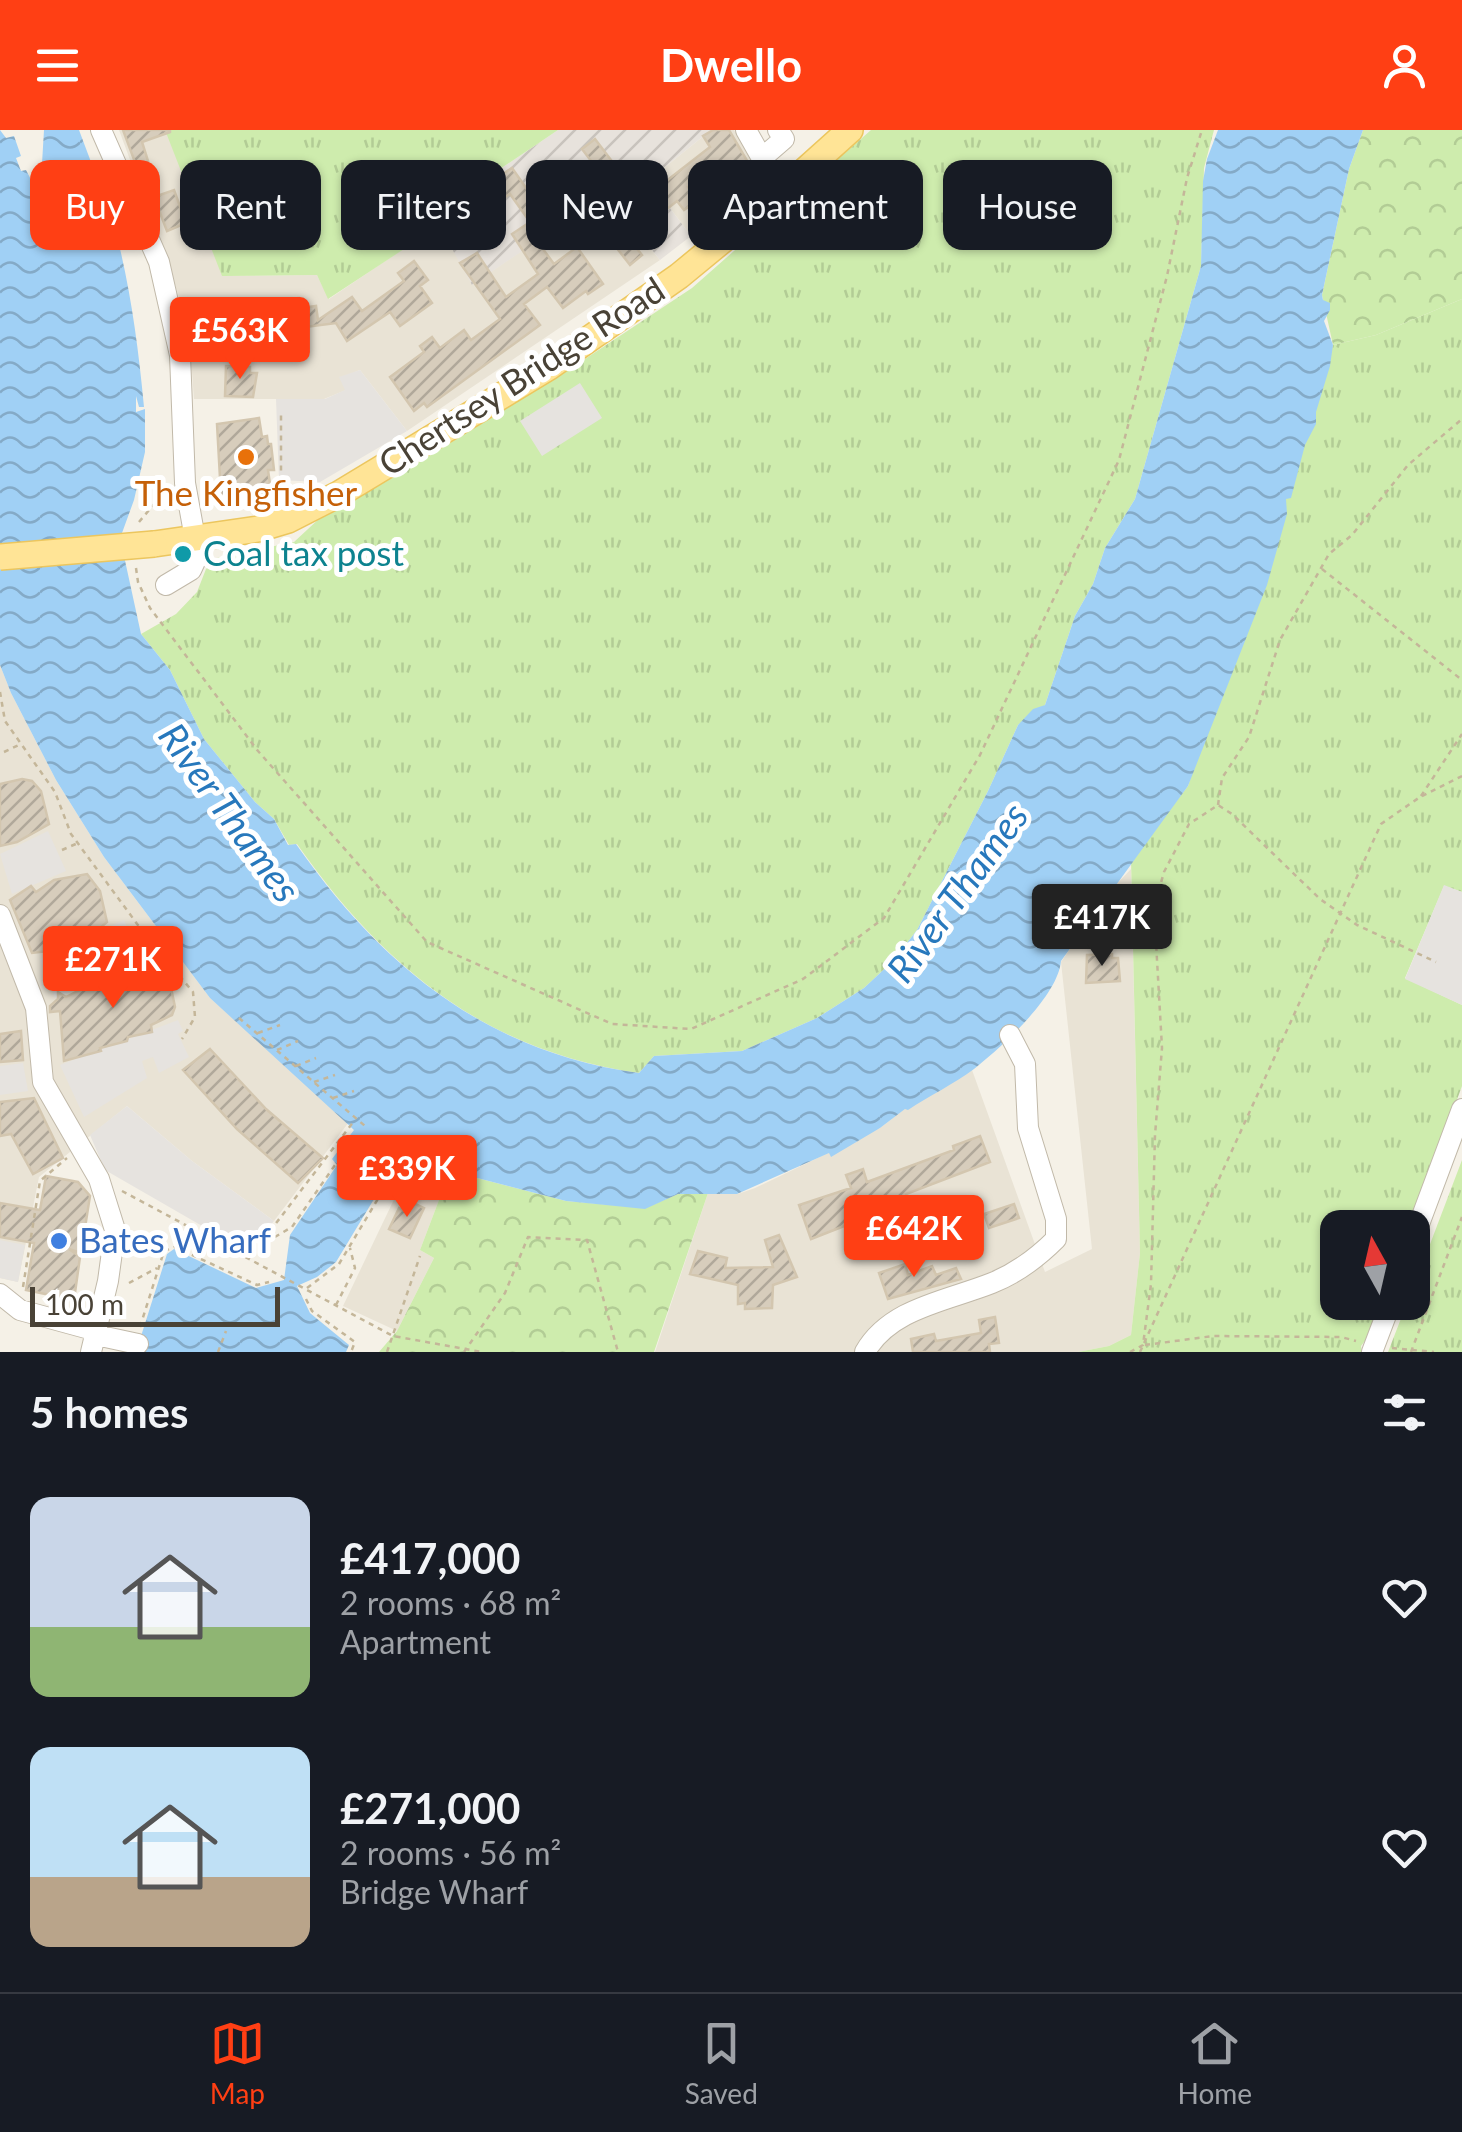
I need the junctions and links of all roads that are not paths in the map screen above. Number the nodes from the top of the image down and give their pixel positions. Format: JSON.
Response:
{"nodes":[{"id":1,"x":101,"y":130,"type":"edge"},
{"id":2,"x":746,"y":130,"type":"edge"},
{"id":3,"x":778,"y":130,"type":"edge"},
{"id":4,"x":850,"y":130,"type":"edge"},
{"id":5,"x":762,"y":158,"type":"joint"},
{"id":6,"x":817,"y":160,"type":"edge"},
{"id":7,"x":710,"y":250,"type":"edge"},
{"id":8,"x":178,"y":484,"type":"junction"},
{"id":9,"x":226,"y":535,"type":"junction"},
{"id":10,"x":193,"y":540,"type":"junction"},
{"id":11,"x":0,"y":557,"type":"edge"},
{"id":12,"x":166,"y":585,"type":"dead end"},
{"id":13,"x":0,"y":915,"type":"edge"},
{"id":14,"x":1010,"y":1035,"type":"dead end"},
{"id":15,"x":1462,"y":1109,"type":"edge"},
{"id":16,"x":1424,"y":1210,"type":"edge"},
{"id":17,"x":2,"y":1295,"type":"edge"},
{"id":18,"x":1384,"y":1320,"type":"edge"},
{"id":19,"x":95,"y":1339,"type":"edge"},
{"id":20,"x":137,"y":1344,"type":"road end"},
{"id":21,"x":1374,"y":1348,"type":"edge"},
{"id":22,"x":865,"y":1352,"type":"edge"}],
"edges":[{"from":1,"to":8,"type":"street"},
{"from":2,"to":5,"type":"street"},
{"from":3,"to":5,"type":"street"},
{"from":4,"to":6,"type":"main road","name":"Chertsey Bridge Road"},
{"from":7,"to":9,"type":"main road","name":"Chertsey Bridge Road"},
{"from":8,"to":9,"type":"street"},
{"from":8,"to":10,"type":"street"},
{"from":9,"to":10,"type":"main road","name":"Chertsey Bridge Road"},
{"from":10,"to":11,"type":"main road","name":"Chertsey Bridge Road","bridge":true},
{"from":10,"to":12,"type":"street"},
{"from":13,"to":19,"type":"street"},
{"from":14,"to":22,"type":"street"},
{"from":15,"to":16,"type":"street"},
{"from":17,"to":19,"type":"street"},
{"from":18,"to":21,"type":"street"},
{"from":19,"to":20,"type":"street"}]}
